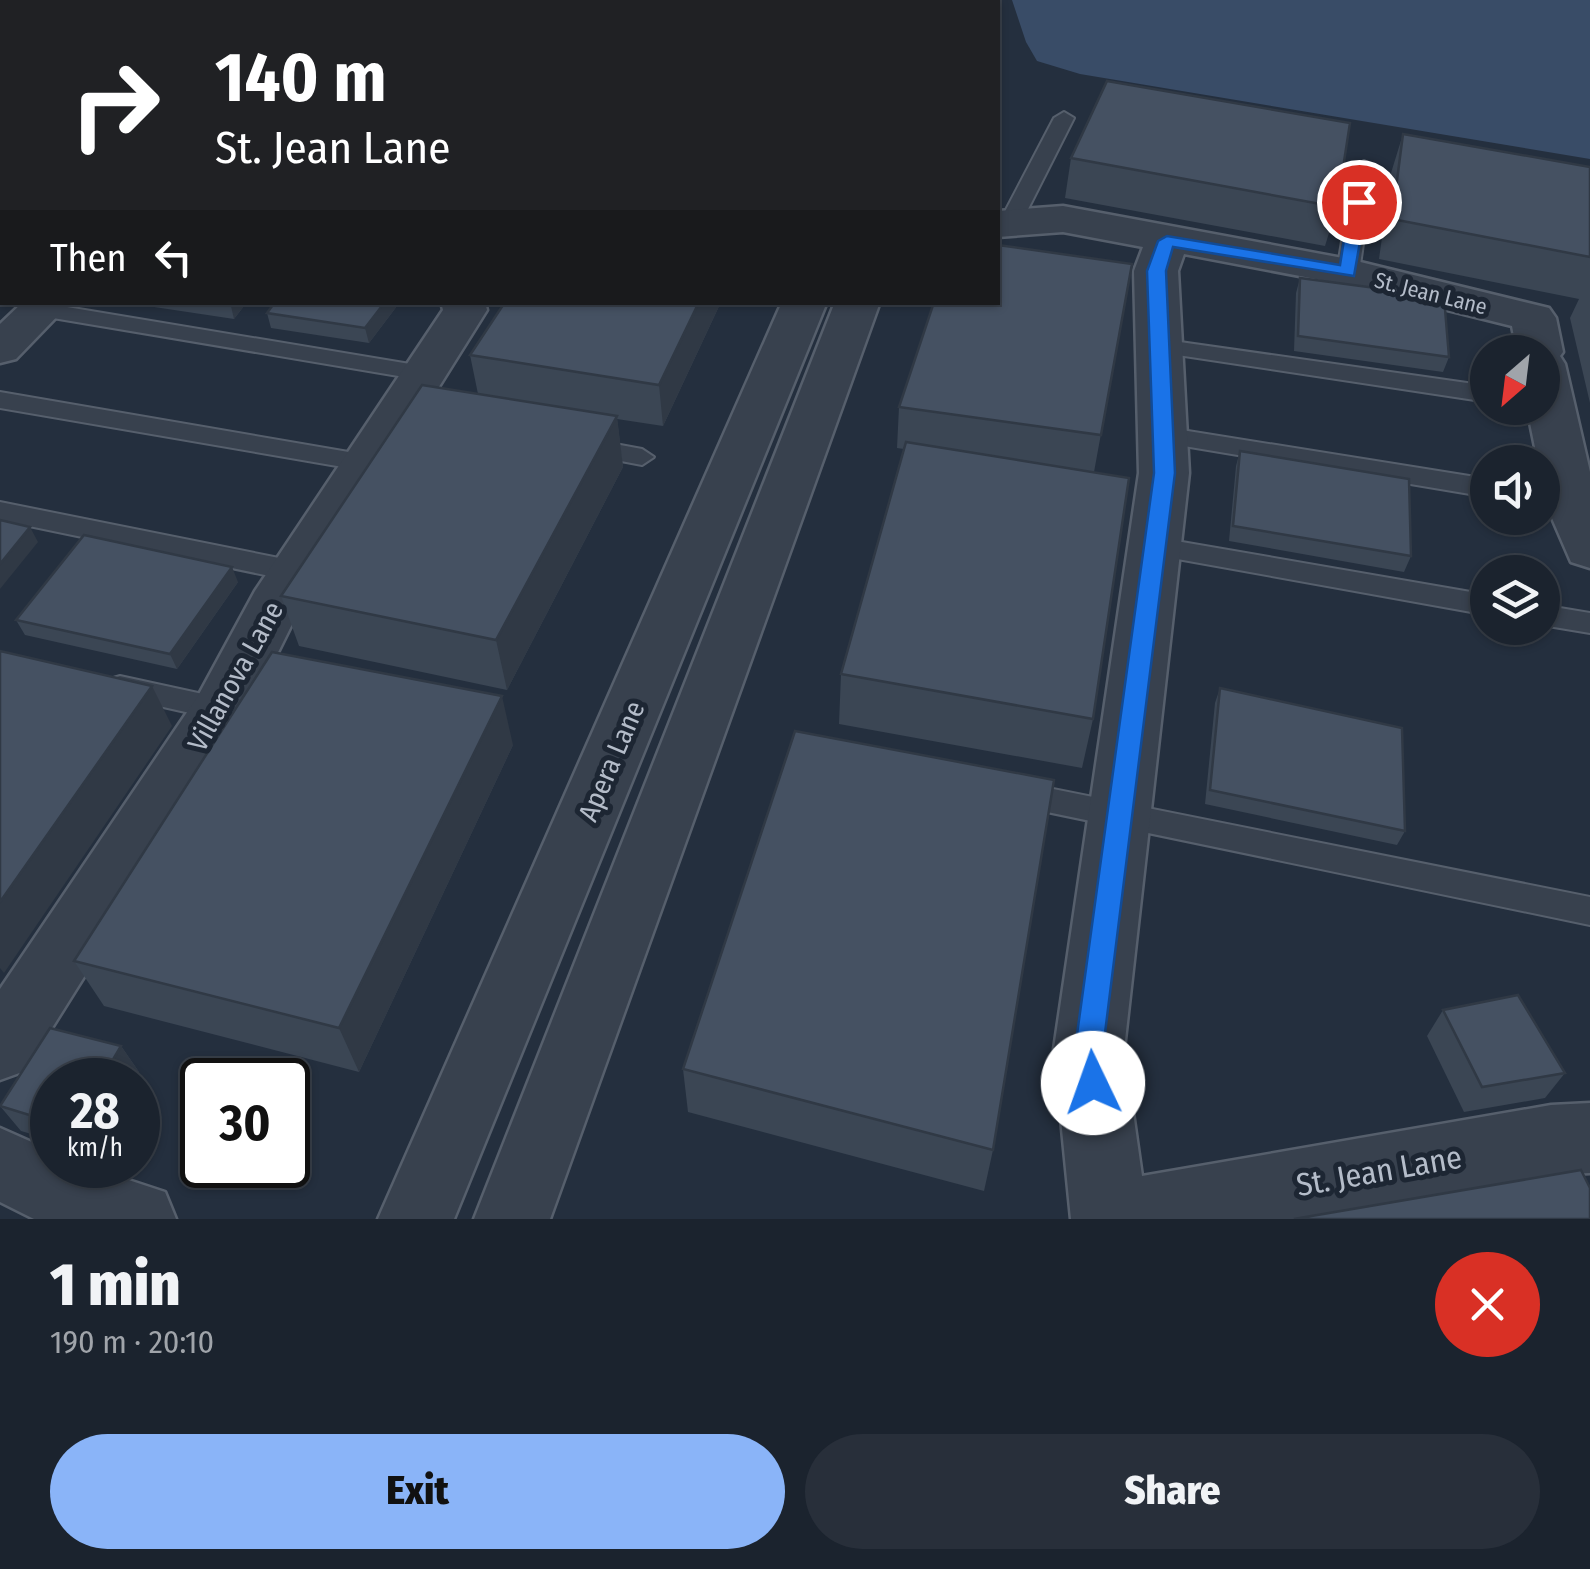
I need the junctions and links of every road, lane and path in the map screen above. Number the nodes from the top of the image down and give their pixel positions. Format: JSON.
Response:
{"nodes":[{"id":1,"x":1064,"y":118,"type":"dead end"},
{"id":2,"x":1364,"y":167,"type":"dead end"},
{"id":3,"x":1004,"y":223,"type":"edge"},
{"id":4,"x":1167,"y":241,"type":"junction"},
{"id":5,"x":1348,"y":272,"type":"junction"},
{"id":6,"x":463,"y":305,"type":"edge"},
{"id":7,"x":804,"y":305,"type":"edge"},
{"id":8,"x":857,"y":305,"type":"edge"},
{"id":9,"x":21,"y":326,"type":"edge"},
{"id":10,"x":1537,"y":335,"type":"edge"},
{"id":11,"x":1159,"y":346,"type":"junction"},
{"id":12,"x":1470,"y":391,"type":"edge"},
{"id":13,"x":0,"y":400,"type":"edge"},
{"id":14,"x":415,"y":403,"type":"junction"},
{"id":15,"x":1553,"y":425,"type":"edge"},
{"id":16,"x":1163,"y":435,"type":"junction"},
{"id":17,"x":567,"y":444,"type":"edge"},
{"id":18,"x":642,"y":457,"type":"dead end"},
{"id":19,"x":366,"y":462,"type":"junction"},
{"id":20,"x":1470,"y":485,"type":"edge"},
{"id":21,"x":1567,"y":489,"type":"edge"},
{"id":22,"x":0,"y":511,"type":"edge"},
{"id":23,"x":1150,"y":527,"type":"junction"},
{"id":24,"x":1590,"y":549,"type":"edge"},
{"id":25,"x":294,"y":571,"type":"junction"},
{"id":26,"x":1470,"y":601,"type":"edge"},
{"id":27,"x":1560,"y":617,"type":"edge"},
{"id":28,"x":1590,"y":623,"type":"edge"},
{"id":29,"x":92,"y":681,"type":"edge"},
{"id":30,"x":245,"y":684,"type":"junction"},
{"id":31,"x":982,"y":787,"type":"edge"},
{"id":32,"x":1118,"y":814,"type":"junction"},
{"id":33,"x":1590,"y":911,"type":"edge"},
{"id":34,"x":0,"y":1048,"type":"edge"},
{"id":35,"x":1590,"y":1138,"type":"edge"},
{"id":36,"x":0,"y":1164,"type":"edge"},
{"id":37,"x":138,"y":1219,"type":"edge"},
{"id":38,"x":416,"y":1219,"type":"edge"},
{"id":39,"x":512,"y":1219,"type":"edge"},
{"id":40,"x":1110,"y":1219,"type":"edge"}],
"edges":[{"from":1,"to":3,"type":"lane"},
{"from":2,"to":5,"type":"lane"},
{"from":3,"to":4,"type":"street","name":"St. Jean Lane"},
{"from":4,"to":5,"type":"street","name":"St. Jean Lane"},
{"from":4,"to":11,"type":"street"},
{"from":5,"to":10,"type":"street","name":"St. Jean Lane"},
{"from":6,"to":14,"type":"street","name":"Villanova Lane"},
{"from":7,"to":38,"type":"street","name":"Apera Lane"},
{"from":8,"to":39,"type":"street"},
{"from":9,"to":14,"type":"lane"},
{"from":11,"to":12,"type":"lane"},
{"from":11,"to":16,"type":"street"},
{"from":13,"to":19,"type":"lane"},
{"from":14,"to":19,"type":"street","name":"Villanova Lane"},
{"from":15,"to":21,"type":"street"},
{"from":16,"to":20,"type":"lane"},
{"from":16,"to":23,"type":"street"},
{"from":17,"to":18,"type":"lane"},
{"from":19,"to":25,"type":"street","name":"Villanova Lane"},
{"from":21,"to":24,"type":"street"},
{"from":22,"to":25,"type":"lane"},
{"from":23,"to":26,"type":"lane"},
{"from":23,"to":32,"type":"street"},
{"from":25,"to":30,"type":"street","name":"Villanova Lane"},
{"from":27,"to":28,"type":"lane"},
{"from":29,"to":30,"type":"lane"},
{"from":30,"to":34,"type":"street","name":"Villanova Lane"},
{"from":31,"to":32,"type":"lane"},
{"from":32,"to":33,"type":"lane"},
{"from":32,"to":40,"type":"street"},
{"from":35,"to":40,"type":"street","name":"St. Jean Lane"},
{"from":36,"to":37,"type":"street"}]}
